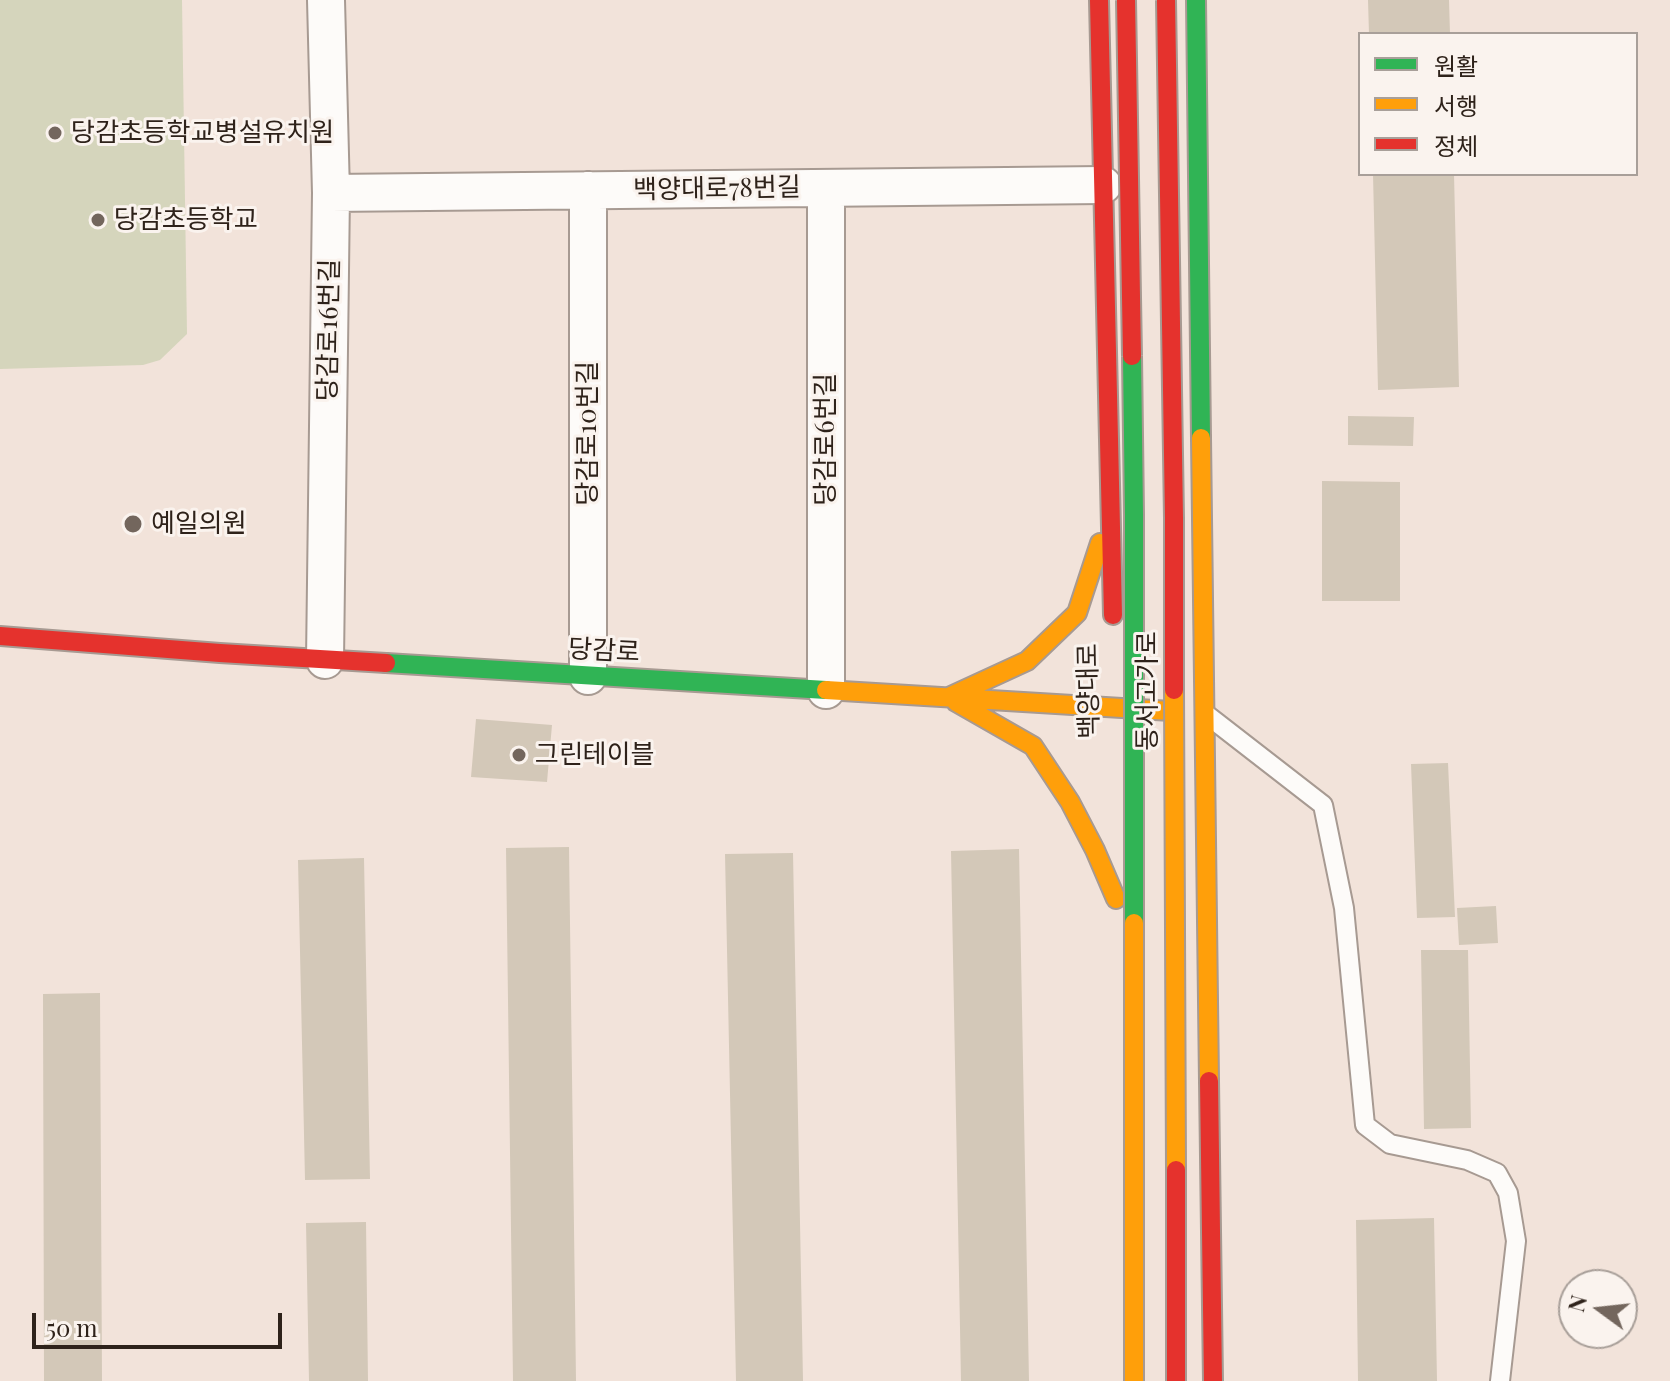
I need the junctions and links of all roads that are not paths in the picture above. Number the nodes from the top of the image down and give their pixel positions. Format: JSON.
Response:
{"nodes":[{"id":1,"x":326,"y":0,"type":"edge"},
{"id":2,"x":1099,"y":0,"type":"edge"},
{"id":3,"x":1126,"y":0,"type":"edge"},
{"id":4,"x":1166,"y":0,"type":"edge"},
{"id":5,"x":1196,"y":0,"type":"edge"},
{"id":6,"x":1103,"y":185,"type":"junction"},
{"id":7,"x":826,"y":188,"type":"junction"},
{"id":8,"x":588,"y":190,"type":"junction"},
{"id":9,"x":331,"y":193,"type":"junction"},
{"id":10,"x":1111,"y":510,"type":"junction"},
{"id":11,"x":1114,"y":632,"type":"dead end"},
{"id":12,"x":0,"y":636,"type":"edge"},
{"id":13,"x":325,"y":660,"type":"junction"},
{"id":14,"x":588,"y":676,"type":"junction"},
{"id":15,"x":826,"y":690,"type":"junction"},
{"id":16,"x":947,"y":697,"type":"junction"},
{"id":17,"x":1205,"y":713,"type":"junction"},
{"id":18,"x":1116,"y":851,"type":"dead end"},
{"id":19,"x":1116,"y":899,"type":"junction"},
{"id":20,"x":1118,"y":1381,"type":"edge"},
{"id":21,"x":1134,"y":1381,"type":"edge"},
{"id":22,"x":1176,"y":1381,"type":"edge"},
{"id":23,"x":1213,"y":1381,"type":"edge"},
{"id":24,"x":1500,"y":1381,"type":"edge"}],
"edges":[{"from":1,"to":9,"type":"street","name":"당감로16번길"},
{"from":2,"to":6,"type":"main road","name":"백양대로"},
{"from":3,"to":21,"type":"main road","name":"동서고가로","bridge":true},
{"from":4,"to":22,"type":"main road","name":"동서고가로","bridge":true},
{"from":5,"to":17,"type":"main road"},
{"from":6,"to":7,"type":"street","name":"백양대로78번길"},
{"from":6,"to":10,"type":"main road","name":"백양대로"},
{"from":7,"to":8,"type":"street","name":"백양대로78번길"},
{"from":7,"to":15,"type":"street","name":"당감로6번길"},
{"from":8,"to":9,"type":"street","name":"백양대로78번길"},
{"from":8,"to":14,"type":"street","name":"당감로10번길"},
{"from":9,"to":13,"type":"street","name":"당감로16번길"},
{"from":10,"to":11,"type":"main road","name":"백양대로"},
{"from":10,"to":16,"type":"main road"},
{"from":12,"to":13,"type":"main road","name":"당감로"},
{"from":13,"to":14,"type":"main road","name":"당감로"},
{"from":14,"to":15,"type":"main road","name":"당감로"},
{"from":15,"to":16,"type":"main road","name":"당감로"},
{"from":16,"to":17,"type":"main road","name":"당감로"},
{"from":16,"to":19,"type":"main road"},
{"from":17,"to":23,"type":"main road"},
{"from":17,"to":24,"type":"lane"},
{"from":18,"to":19,"type":"main road"},
{"from":19,"to":20,"type":"main road"}]}
